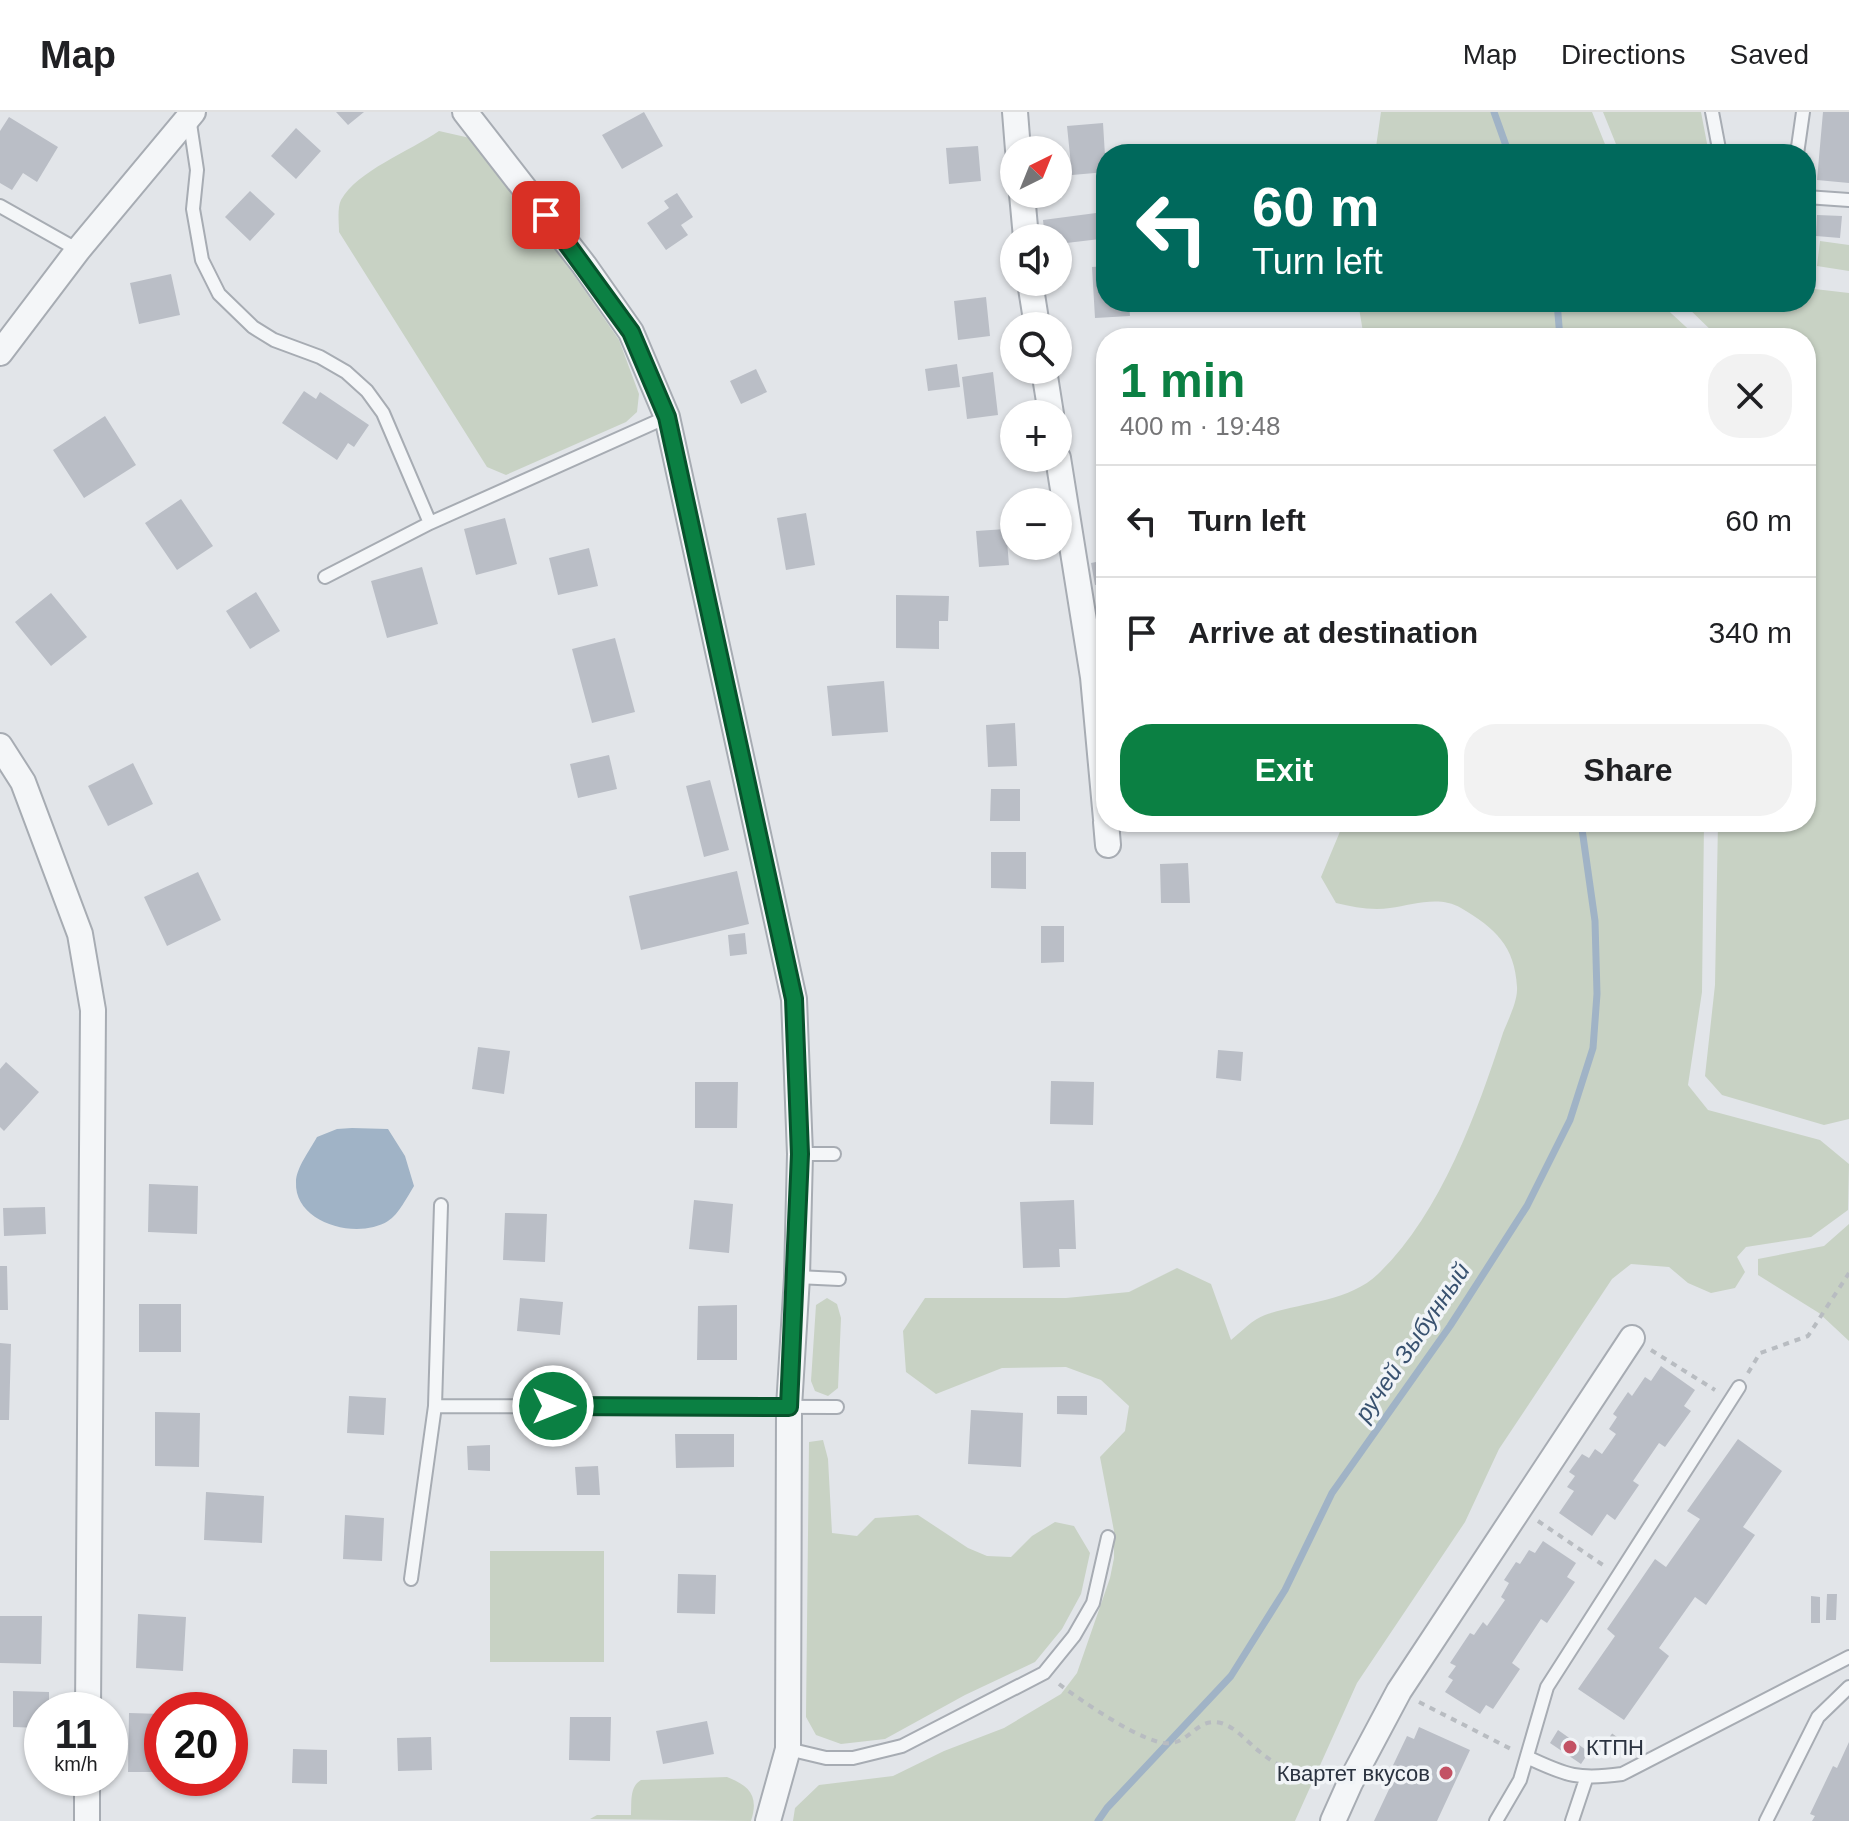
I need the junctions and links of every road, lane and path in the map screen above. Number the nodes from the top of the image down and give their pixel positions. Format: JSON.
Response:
{"nodes":[{"id":1,"x":465,"y":112,"type":"edge"},
{"id":2,"x":1015,"y":112,"type":"edge"},
{"id":3,"x":1712,"y":112,"type":"edge"},
{"id":4,"x":1803,"y":112,"type":"edge"},
{"id":5,"x":191,"y":115,"type":"edge"},
{"id":6,"x":1017,"y":136,"type":"edge"},
{"id":7,"x":1718,"y":144,"type":"edge"},
{"id":8,"x":1798,"y":144,"type":"edge"},
{"id":9,"x":1816,"y":198,"type":"edge"},
{"id":10,"x":1849,"y":200,"type":"edge"},
{"id":11,"x":0,"y":206,"type":"edge"},
{"id":12,"x":78,"y":250,"type":"junction"},
{"id":13,"x":0,"y":353,"type":"edge"},
{"id":14,"x":667,"y":417,"type":"junction"},
{"id":15,"x":1061,"y":472,"type":"edge"},
{"id":16,"x":430,"y":523,"type":"junction"},
{"id":17,"x":325,"y":577,"type":"dead end"},
{"id":18,"x":1096,"y":661,"type":"edge"},
{"id":19,"x":0,"y":746,"type":"edge"},
{"id":20,"x":800,"y":1154,"type":"junction"},
{"id":21,"x":834,"y":1154,"type":"dead end"},
{"id":22,"x":441,"y":1205,"type":"dead end"},
{"id":23,"x":1849,"y":1273,"type":"edge"},
{"id":24,"x":797,"y":1277,"type":"junction"},
{"id":25,"x":839,"y":1279,"type":"dead end"},
{"id":26,"x":1632,"y":1338,"type":"joint"},
{"id":27,"x":1739,"y":1387,"type":"joint"},
{"id":28,"x":1731,"y":1400,"type":"junction"},
{"id":29,"x":435,"y":1406,"type":"junction"},
{"id":30,"x":789,"y":1407,"type":"junction"},
{"id":31,"x":837,"y":1407,"type":"dead end"},
{"id":32,"x":1520,"y":1508,"type":"junction"},
{"id":33,"x":1108,"y":1537,"type":"dead end"},
{"id":34,"x":1619,"y":1576,"type":"junction"},
{"id":35,"x":411,"y":1579,"type":"dead end"},
{"id":36,"x":1849,"y":1657,"type":"edge"},
{"id":37,"x":1044,"y":1673,"type":"junction"},
{"id":38,"x":1849,"y":1687,"type":"edge"},
{"id":39,"x":1399,"y":1691,"type":"junction"},
{"id":40,"x":88,"y":1692,"type":"edge"},
{"id":41,"x":788,"y":1749,"type":"junction"},
{"id":42,"x":1527,"y":1757,"type":"junction"},
{"id":43,"x":1296,"y":1774,"type":"dead end"},
{"id":44,"x":1586,"y":1779,"type":"junction"},
{"id":45,"x":87,"y":1796,"type":"edge"},
{"id":46,"x":1502,"y":1820,"type":"edge"},
{"id":47,"x":87,"y":1821,"type":"edge"},
{"id":48,"x":768,"y":1821,"type":"edge"},
{"id":49,"x":1333,"y":1821,"type":"edge"},
{"id":50,"x":1572,"y":1821,"type":"edge"},
{"id":51,"x":1766,"y":1821,"type":"edge"}],
"edges":[{"from":1,"to":14,"type":"street"},
{"from":2,"to":6,"type":"street"},
{"from":3,"to":7,"type":"lane"},
{"from":4,"to":8,"type":"lane"},
{"from":5,"to":12,"type":"street"},
{"from":5,"to":16,"type":"lane"},
{"from":9,"to":10,"type":"lane"},
{"from":11,"to":12,"type":"lane"},
{"from":12,"to":13,"type":"street"},
{"from":14,"to":16,"type":"lane"},
{"from":14,"to":20,"type":"street"},
{"from":15,"to":18,"type":"street"},
{"from":16,"to":17,"type":"lane"},
{"from":19,"to":40,"type":"street"},
{"from":20,"to":21,"type":"lane"},
{"from":20,"to":24,"type":"street"},
{"from":22,"to":29,"type":"lane"},
{"from":23,"to":27,"type":"path"},
{"from":24,"to":25,"type":"lane"},
{"from":24,"to":30,"type":"street"},
{"from":26,"to":28,"type":"path"},
{"from":26,"to":32,"type":"street"},
{"from":27,"to":28,"type":"lane"},
{"from":28,"to":34,"type":"lane"},
{"from":29,"to":30,"type":"lane"},
{"from":29,"to":35,"type":"lane"},
{"from":30,"to":31,"type":"lane"},
{"from":30,"to":41,"type":"street"},
{"from":32,"to":34,"type":"path"},
{"from":32,"to":39,"type":"street"},
{"from":33,"to":37,"type":"lane"},
{"from":34,"to":42,"type":"lane"},
{"from":36,"to":44,"type":"lane"},
{"from":37,"to":41,"type":"lane"},
{"from":37,"to":43,"type":"path"},
{"from":38,"to":51,"type":"lane"},
{"from":39,"to":42,"type":"path"},
{"from":39,"to":49,"type":"street"},
{"from":41,"to":48,"type":"street"},
{"from":42,"to":44,"type":"lane"},
{"from":42,"to":46,"type":"lane"},
{"from":44,"to":50,"type":"lane"},
{"from":45,"to":47,"type":"street"}]}
